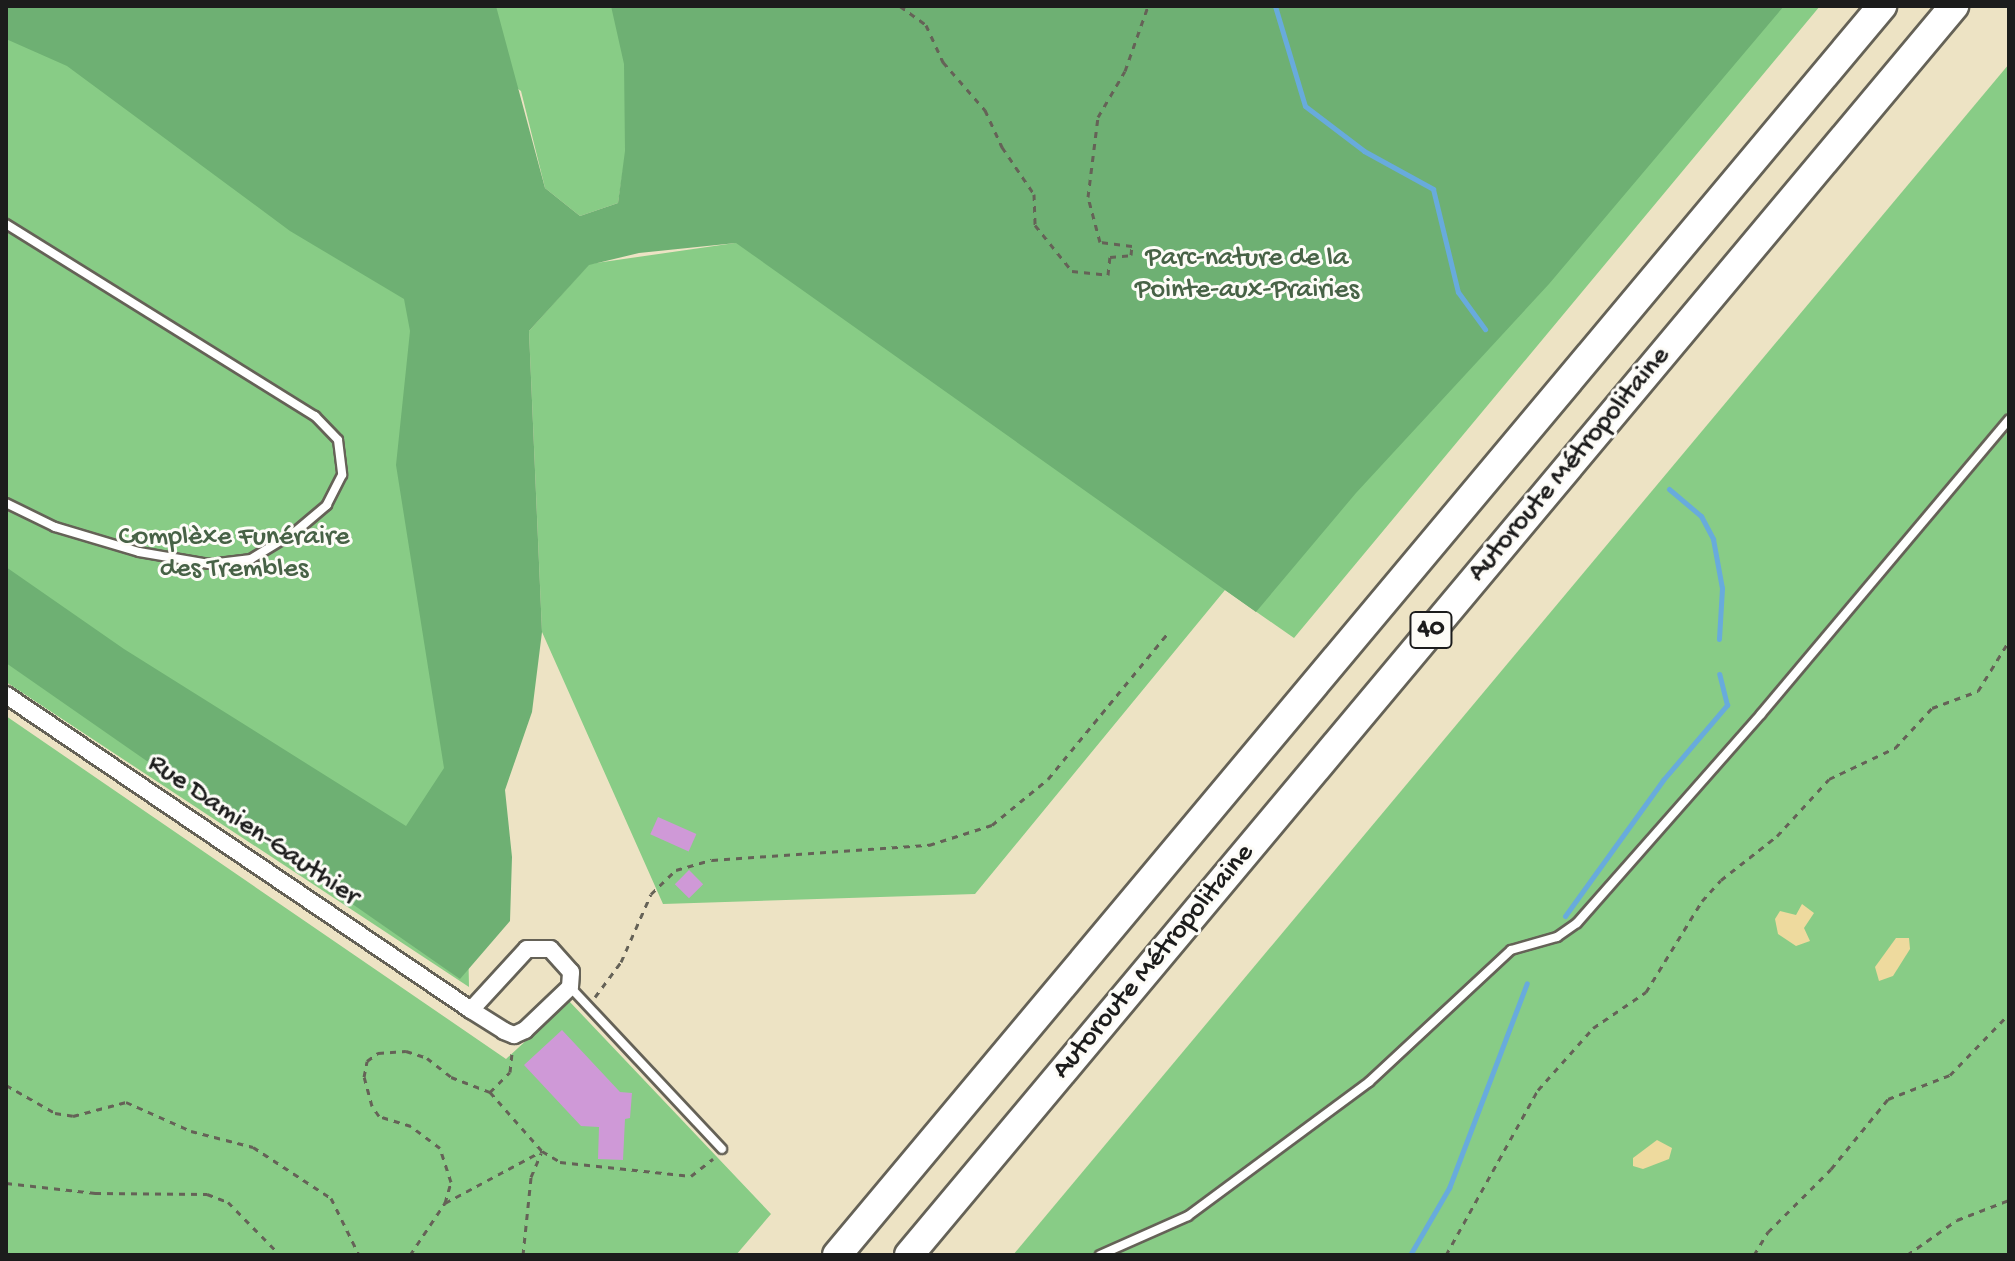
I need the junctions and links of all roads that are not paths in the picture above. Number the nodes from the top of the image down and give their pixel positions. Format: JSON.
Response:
{"nodes":[{"id":1,"x":1882,"y":6,"type":"edge"},
{"id":2,"x":1954,"y":6,"type":"edge"},
{"id":3,"x":6,"y":224,"type":"edge"},
{"id":4,"x":2009,"y":420,"type":"edge"},
{"id":5,"x":6,"y":503,"type":"edge"},
{"id":6,"x":6,"y":695,"type":"edge"},
{"id":7,"x":570,"y":987,"type":"junction"},
{"id":8,"x":471,"y":1010,"type":"junction"},
{"id":9,"x":722,"y":1149,"type":"road end"},
{"id":10,"x":837,"y":1255,"type":"edge"},
{"id":11,"x":909,"y":1255,"type":"edge"},
{"id":12,"x":1100,"y":1255,"type":"edge"}],
"edges":[{"from":1,"to":10,"type":"highway","name":"Autoroute Métropolitaine","number":"40"},
{"from":2,"to":11,"type":"highway","name":"Autoroute Métropolitaine","number":"40"},
{"from":3,"to":5,"type":"lane"},
{"from":4,"to":12,"type":"lane"},
{"from":6,"to":8,"type":"street","name":"Rue Damien-Gauthier"},
{"from":7,"to":8,"type":"street","name":"Rue Damien-Gauthier"},
{"from":7,"to":8,"type":"street"},
{"from":7,"to":9,"type":"lane"}]}
